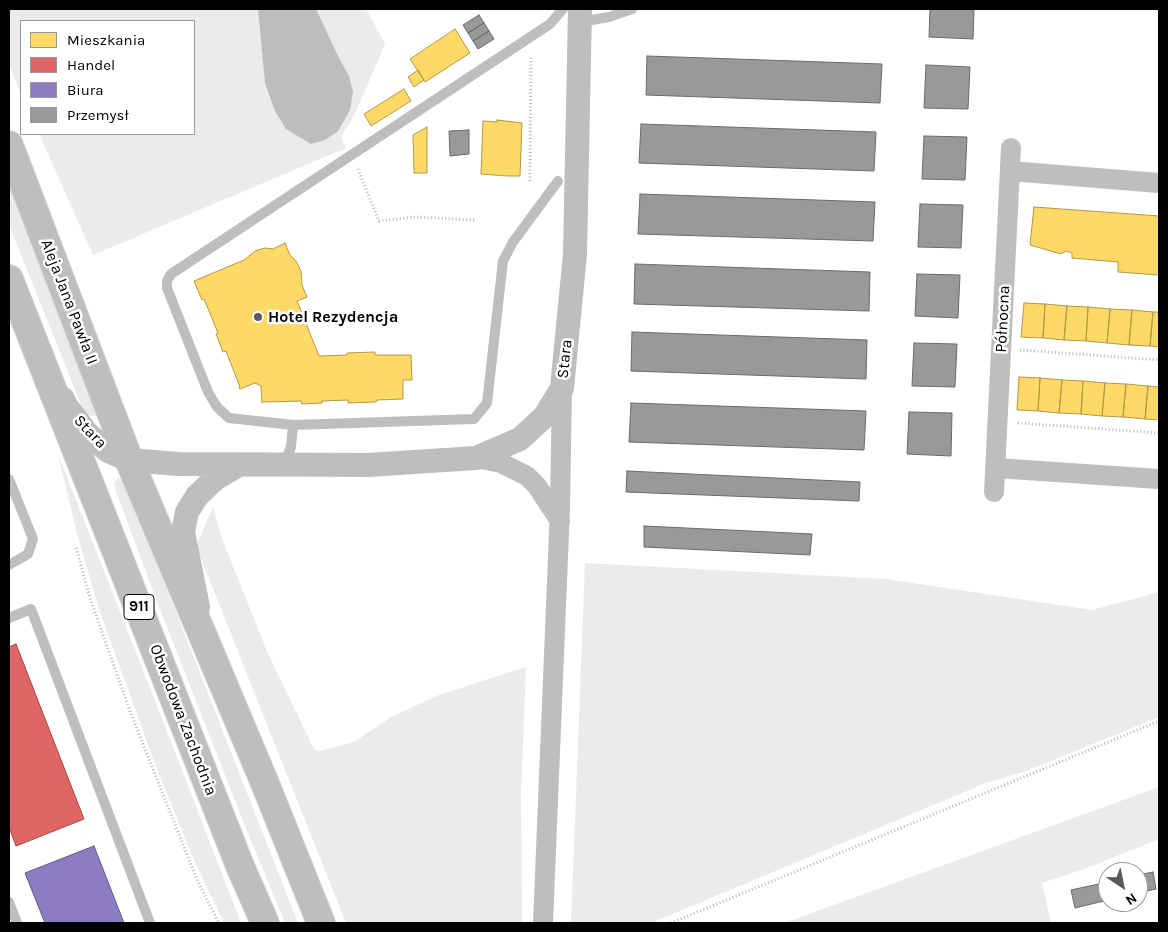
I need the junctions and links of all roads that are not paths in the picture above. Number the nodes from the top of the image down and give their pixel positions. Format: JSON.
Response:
{"nodes":[{"id":1,"x":632,"y":9,"type":"edge"},
{"id":2,"x":574,"y":13,"type":"edge"},
{"id":3,"x":9,"y":144,"type":"edge"},
{"id":4,"x":1011,"y":148,"type":"dead end"},
{"id":5,"x":1010,"y":171,"type":"junction"},
{"id":6,"x":567,"y":182,"type":"junction"},
{"id":7,"x":1159,"y":183,"type":"edge"},
{"id":8,"x":9,"y":279,"type":"edge"},
{"id":9,"x":37,"y":349,"type":"junction"},
{"id":10,"x":562,"y":388,"type":"junction"},
{"id":11,"x":293,"y":425,"type":"junction"},
{"id":12,"x":476,"y":458,"type":"junction"},
{"id":13,"x":129,"y":460,"type":"junction"},
{"id":14,"x":239,"y":465,"type":"junction"},
{"id":15,"x":276,"y":465,"type":"junction"},
{"id":16,"x":996,"y":468,"type":"junction"},
{"id":17,"x":9,"y":479,"type":"edge"},
{"id":18,"x":1159,"y":479,"type":"edge"},
{"id":19,"x":994,"y":492,"type":"dead end"},
{"id":20,"x":560,"y":521,"type":"junction"},
{"id":21,"x":9,"y":565,"type":"edge"},
{"id":22,"x":9,"y":618,"type":"edge"},
{"id":23,"x":204,"y":640,"type":"junction"},
{"id":24,"x":240,"y":866,"type":"junction"},
{"id":25,"x":9,"y":902,"type":"edge"},
{"id":26,"x":17,"y":923,"type":"edge"},
{"id":27,"x":150,"y":923,"type":"edge"},
{"id":28,"x":259,"y":923,"type":"edge"},
{"id":29,"x":265,"y":923,"type":"edge"},
{"id":30,"x":321,"y":923,"type":"edge"},
{"id":31,"x":543,"y":923,"type":"edge"}],
"edges":[{"from":1,"to":2,"type":"lane"},
{"from":2,"to":6,"type":"street","name":"Stara"},
{"from":2,"to":11,"type":"lane"},
{"from":3,"to":13,"type":"main road","name":"Aleja Jana Pawła II"},
{"from":4,"to":5,"type":"street","name":"Północna"},
{"from":5,"to":7,"type":"street"},
{"from":5,"to":16,"type":"street","name":"Północna"},
{"from":6,"to":10,"type":"street","name":"Stara"},
{"from":6,"to":11,"type":"lane"},
{"from":8,"to":9,"type":"main road","number":"911"},
{"from":9,"to":13,"type":"street","name":"Stara"},
{"from":9,"to":24,"type":"main road","name":"Obwodowa Zachodnia","number":"911"},
{"from":10,"to":12,"type":"street","name":"Stara"},
{"from":10,"to":20,"type":"street"},
{"from":11,"to":15,"type":"lane"},
{"from":12,"to":15,"type":"street","name":"Stara"},
{"from":12,"to":20,"type":"street"},
{"from":13,"to":14,"type":"street","name":"Stara"},
{"from":13,"to":23,"type":"main road"},
{"from":14,"to":15,"type":"street","name":"Stara"},
{"from":14,"to":23,"type":"street"},
{"from":16,"to":18,"type":"street"},
{"from":16,"to":19,"type":"street","name":"Północna"},
{"from":17,"to":21,"type":"lane"},
{"from":20,"to":31,"type":"street"},
{"from":22,"to":27,"type":"lane"},
{"from":23,"to":30,"type":"main road"},
{"from":24,"to":28,"type":"main road"},
{"from":24,"to":29,"type":"main road","name":"Obwodowa Zachodnia","number":"911"},
{"from":25,"to":26,"type":"lane"}]}
